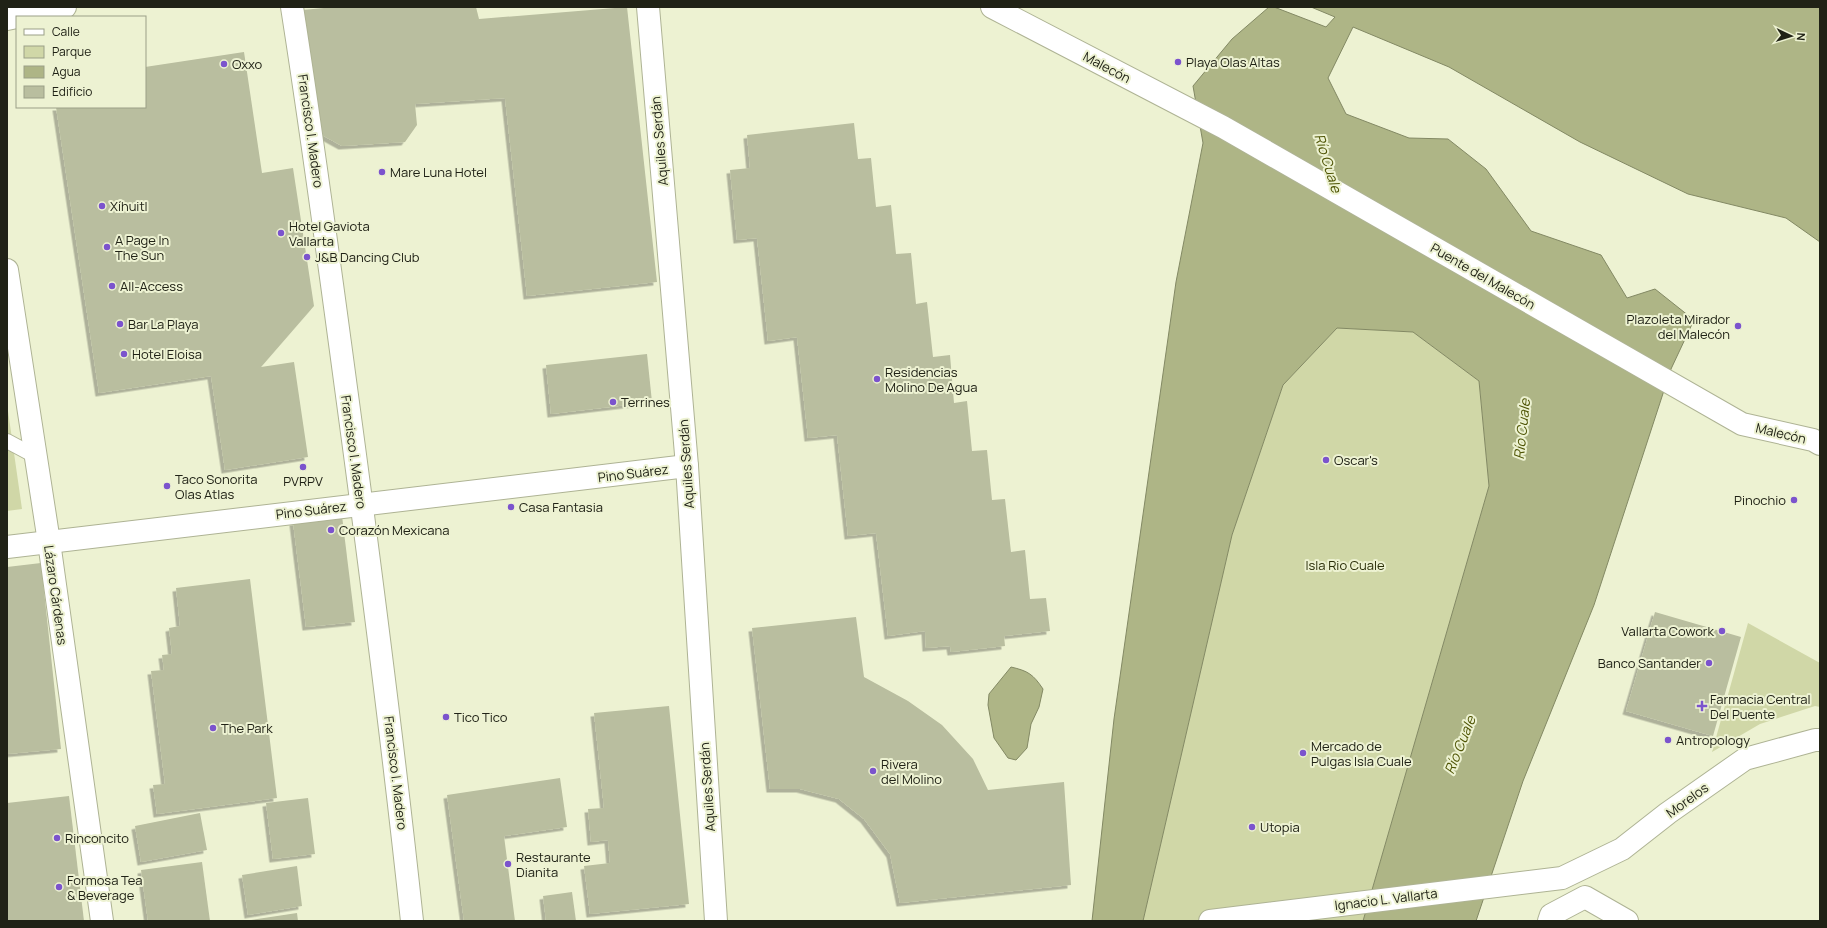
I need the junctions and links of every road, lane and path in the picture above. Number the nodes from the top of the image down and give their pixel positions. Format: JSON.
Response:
{"nodes":[{"id":1,"x":65,"y":7,"type":"edge"},
{"id":2,"x":292,"y":7,"type":"edge"},
{"id":3,"x":648,"y":7,"type":"edge"},
{"id":4,"x":992,"y":7,"type":"edge"},
{"id":5,"x":22,"y":16,"type":"edge"},
{"id":6,"x":1223,"y":127,"type":"joint"},
{"id":7,"x":7,"y":270,"type":"edge"},
{"id":8,"x":1742,"y":424,"type":"joint"},
{"id":9,"x":7,"y":441,"type":"edge"},
{"id":10,"x":1820,"y":444,"type":"edge"},
{"id":11,"x":35,"y":456,"type":"junction"},
{"id":12,"x":687,"y":466,"type":"junction"},
{"id":13,"x":361,"y":504,"type":"junction"},
{"id":14,"x":49,"y":542,"type":"junction"},
{"id":15,"x":7,"y":548,"type":"edge"},
{"id":16,"x":1820,"y":740,"type":"edge"},
{"id":17,"x":1562,"y":878,"type":"joint"},
{"id":18,"x":102,"y":921,"type":"edge"},
{"id":19,"x":412,"y":921,"type":"edge"},
{"id":20,"x":716,"y":921,"type":"edge"},
{"id":21,"x":1210,"y":921,"type":"edge"},
{"id":22,"x":1549,"y":921,"type":"edge"},
{"id":23,"x":1627,"y":921,"type":"edge"}],
"edges":[{"from":1,"to":5,"type":"street"},
{"from":2,"to":13,"type":"street","name":"Francisco I. Madero"},
{"from":3,"to":12,"type":"street","name":"Aquiles Serdán"},
{"from":4,"to":6,"type":"street","name":"Malecón"},
{"from":6,"to":8,"type":"street","name":"Puente del Malecón"},
{"from":7,"to":11,"type":"street","name":"Lázaro Cárdenas"},
{"from":8,"to":10,"type":"street","name":"Malecón"},
{"from":9,"to":11,"type":"lane"},
{"from":11,"to":14,"type":"street","name":"Lázaro Cárdenas"},
{"from":12,"to":13,"type":"street","name":"Pino Suárez"},
{"from":12,"to":20,"type":"street","name":"Aquiles Serdán"},
{"from":13,"to":14,"type":"street","name":"Pino Suárez"},
{"from":13,"to":19,"type":"street","name":"Francisco I. Madero"},
{"from":14,"to":15,"type":"street","name":"Pino Suárez"},
{"from":14,"to":18,"type":"street","name":"Lázaro Cárdenas"},
{"from":16,"to":17,"type":"street","name":"Morelos"},
{"from":17,"to":21,"type":"street","name":"Ignacio L. Vallarta"},
{"from":22,"to":23,"type":"street"}]}
